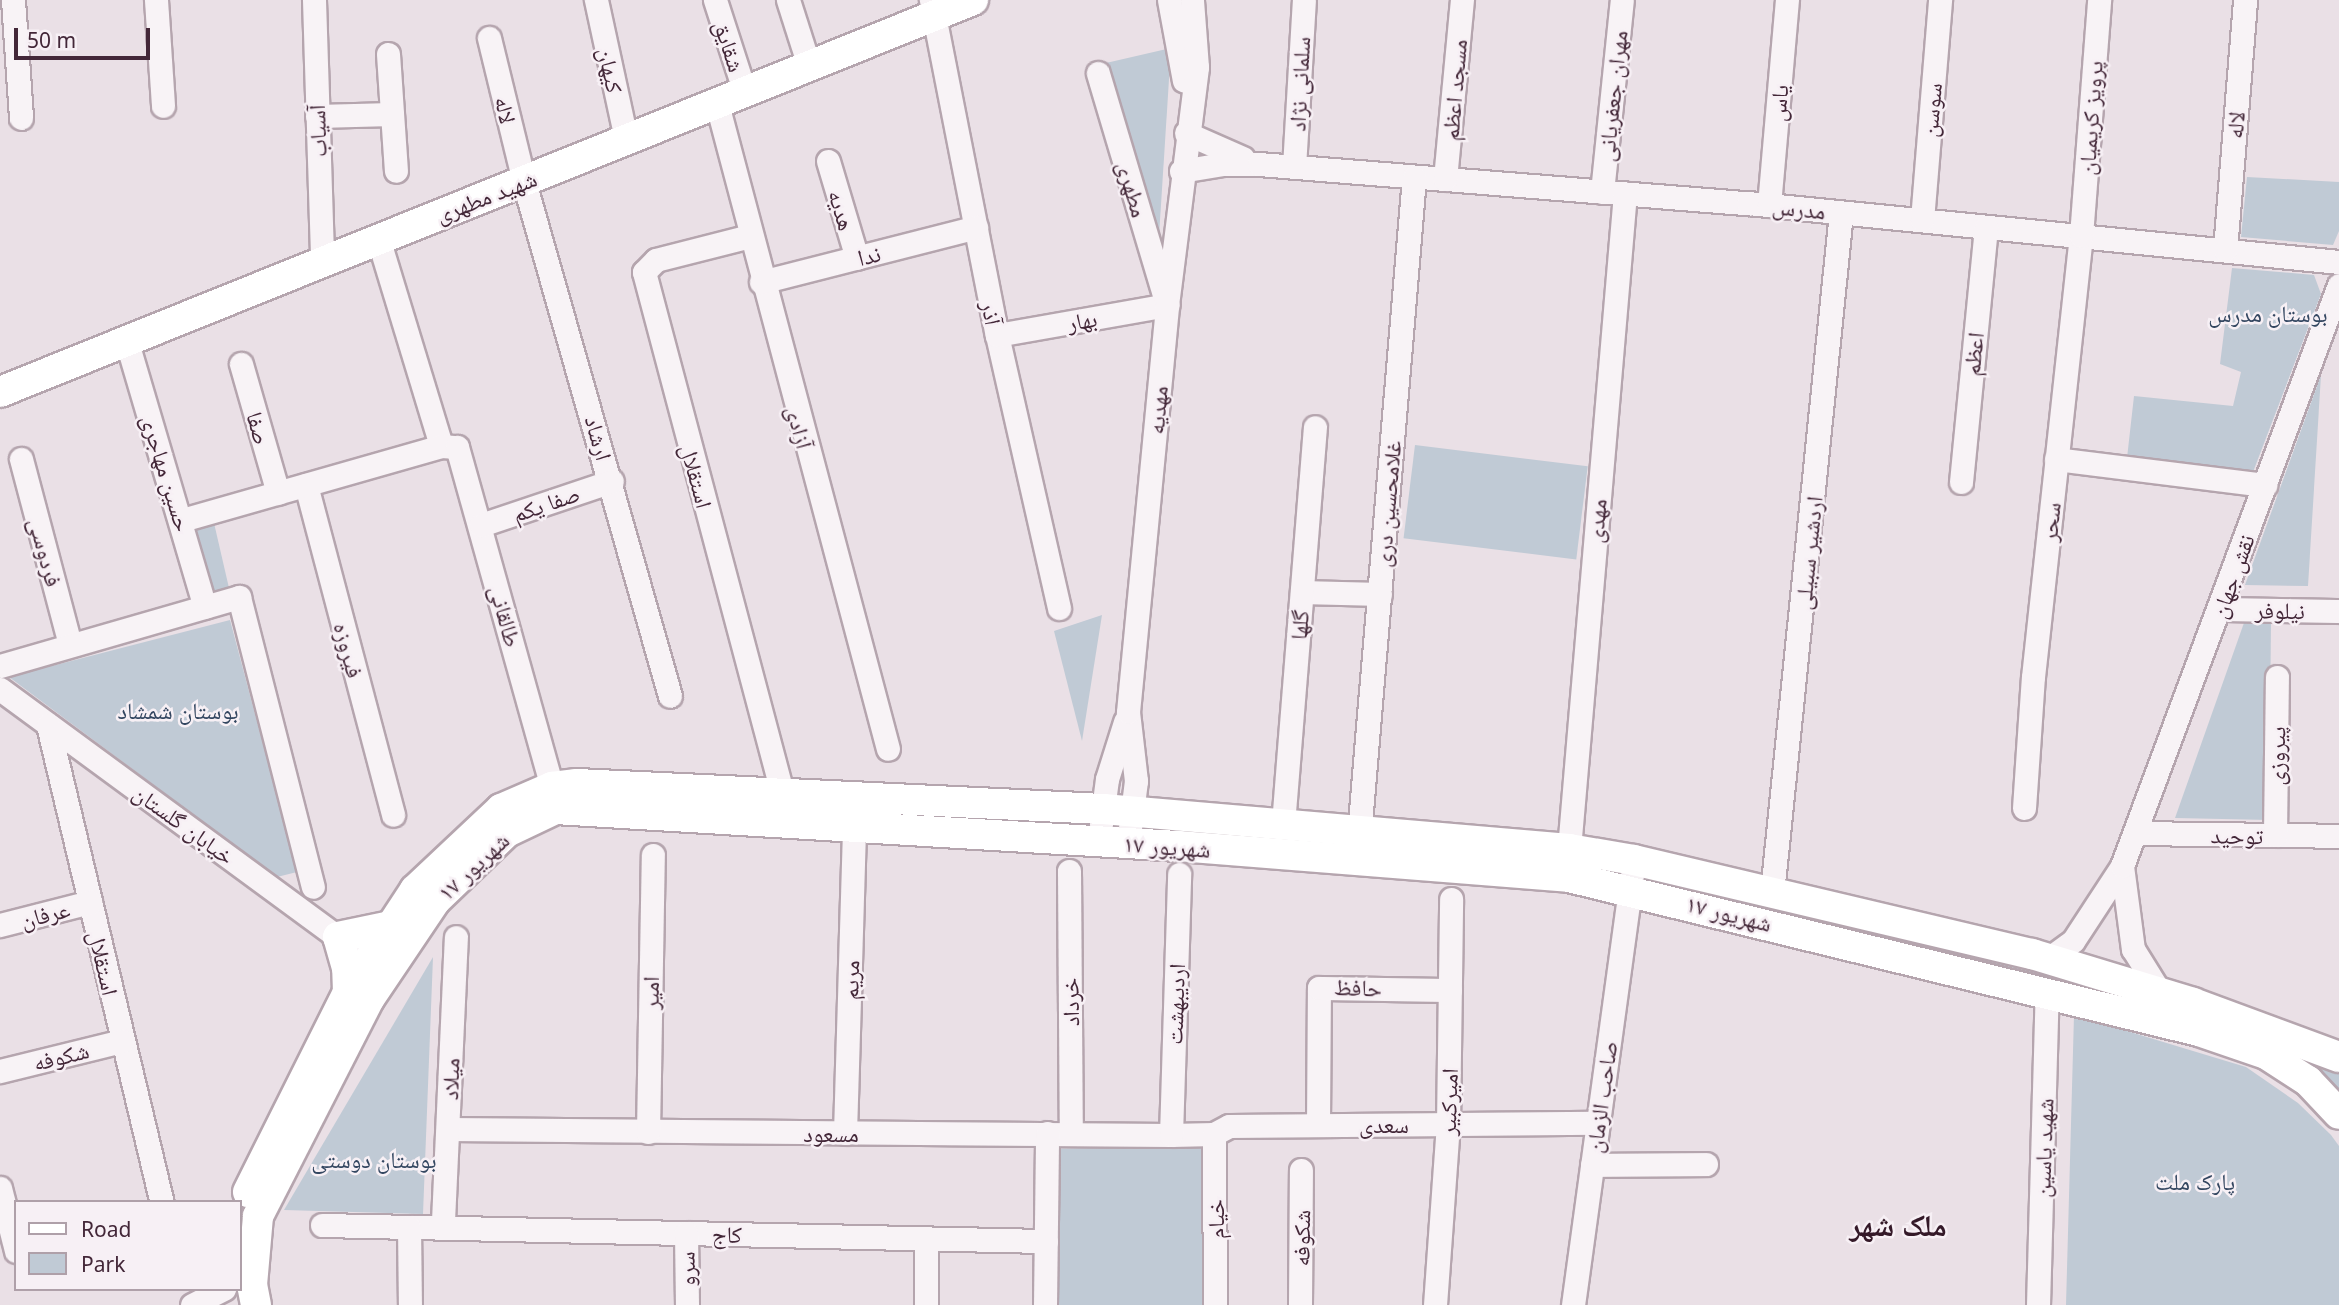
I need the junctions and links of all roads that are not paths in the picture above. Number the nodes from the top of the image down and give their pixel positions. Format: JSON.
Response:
{"nodes":[{"id":1,"x":13,"y":0,"type":"edge"},
{"id":2,"x":156,"y":0,"type":"edge"},
{"id":3,"x":314,"y":0,"type":"edge"},
{"id":4,"x":596,"y":0,"type":"edge"},
{"id":5,"x":715,"y":0,"type":"edge"},
{"id":6,"x":788,"y":0,"type":"edge"},
{"id":7,"x":973,"y":0,"type":"edge"},
{"id":8,"x":1170,"y":0,"type":"edge"},
{"id":9,"x":1192,"y":0,"type":"edge"},
{"id":10,"x":1304,"y":0,"type":"edge"},
{"id":11,"x":1462,"y":0,"type":"edge"},
{"id":12,"x":1622,"y":0,"type":"edge"},
{"id":13,"x":1787,"y":0,"type":"edge"},
{"id":14,"x":1940,"y":0,"type":"edge"},
{"id":15,"x":2099,"y":0,"type":"edge"},
{"id":16,"x":2245,"y":0,"type":"edge"},
{"id":17,"x":933,"y":8,"type":"edge"},
{"id":18,"x":489,"y":38,"type":"dead end"},
{"id":19,"x":388,"y":54,"type":"dead end"},
{"id":20,"x":809,"y":66,"type":"junction"},
{"id":21,"x":1098,"y":73,"type":"dead end"},
{"id":22,"x":745,"y":93,"type":"junction"},
{"id":23,"x":717,"y":104,"type":"junction"},
{"id":24,"x":163,"y":106,"type":"dead end"},
{"id":25,"x":1188,"y":109,"type":"junction"},
{"id":26,"x":392,"y":114,"type":"junction"},
{"id":27,"x":317,"y":116,"type":"junction"},
{"id":28,"x":21,"y":118,"type":"dead end"},
{"id":29,"x":1186,"y":133,"type":"junction"},
{"id":30,"x":626,"y":139,"type":"junction"},
{"id":31,"x":828,"y":161,"type":"dead end"},
{"id":32,"x":1259,"y":164,"type":"junction"},
{"id":33,"x":1294,"y":167,"type":"junction"},
{"id":34,"x":396,"y":170,"type":"dead end"},
{"id":35,"x":1181,"y":171,"type":"junction"},
{"id":36,"x":1413,"y":177,"type":"junction"},
{"id":37,"x":1445,"y":179,"type":"junction"},
{"id":38,"x":524,"y":182,"type":"junction"},
{"id":39,"x":1613,"y":193,"type":"junction"},
{"id":40,"x":1769,"y":205,"type":"junction"},
{"id":41,"x":1841,"y":212,"type":"junction"},
{"id":42,"x":1922,"y":220,"type":"junction"},
{"id":43,"x":1986,"y":227,"type":"junction"},
{"id":44,"x":976,"y":228,"type":"junction"},
{"id":45,"x":750,"y":236,"type":"junction"},
{"id":46,"x":2081,"y":236,"type":"junction"},
{"id":47,"x":378,"y":238,"type":"junction"},
{"id":48,"x":2225,"y":250,"type":"junction"},
{"id":49,"x":857,"y":258,"type":"junction"},
{"id":50,"x":322,"y":261,"type":"junction"},
{"id":51,"x":2339,"y":262,"type":"edge"},
{"id":52,"x":761,"y":282,"type":"junction"},
{"id":53,"x":2339,"y":285,"type":"edge"},
{"id":54,"x":1167,"y":305,"type":"junction"},
{"id":55,"x":997,"y":335,"type":"junction"},
{"id":56,"x":126,"y":339,"type":"junction"},
{"id":57,"x":241,"y":363,"type":"dead end"},
{"id":58,"x":0,"y":392,"type":"edge"},
{"id":59,"x":1315,"y":427,"type":"dead end"},
{"id":60,"x":449,"y":447,"type":"junction"},
{"id":61,"x":21,"y":459,"type":"dead end"},
{"id":62,"x":2056,"y":459,"type":"junction"},
{"id":63,"x":612,"y":481,"type":"junction"},
{"id":64,"x":1961,"y":482,"type":"dead end"},
{"id":65,"x":306,"y":485,"type":"junction"},
{"id":66,"x":2266,"y":485,"type":"junction"},
{"id":67,"x":278,"y":493,"type":"junction"},
{"id":68,"x":182,"y":520,"type":"junction"},
{"id":69,"x":481,"y":525,"type":"junction"},
{"id":70,"x":1302,"y":592,"type":"junction"},
{"id":71,"x":1380,"y":594,"type":"junction"},
{"id":72,"x":205,"y":607,"type":"junction"},
{"id":73,"x":1059,"y":608,"type":"dead end"},
{"id":74,"x":2221,"y":609,"type":"junction"},
{"id":75,"x":2339,"y":611,"type":"edge"},
{"id":76,"x":70,"y":645,"type":"junction"},
{"id":77,"x":0,"y":666,"type":"edge"},
{"id":78,"x":2277,"y":677,"type":"dead end"},
{"id":79,"x":0,"y":689,"type":"edge"},
{"id":80,"x":670,"y":696,"type":"dead end"},
{"id":81,"x":1129,"y":712,"type":"junction"},
{"id":82,"x":48,"y":725,"type":"junction"},
{"id":83,"x":888,"y":749,"type":"dead end"},
{"id":84,"x":552,"y":787,"type":"junction"},
{"id":85,"x":782,"y":792,"type":"junction"},
{"id":86,"x":2024,"y":808,"type":"dead end"},
{"id":87,"x":1102,"y":809,"type":"junction"},
{"id":88,"x":1133,"y":812,"type":"junction"},
{"id":89,"x":393,"y":815,"type":"dead end"},
{"id":90,"x":1283,"y":824,"type":"junction"},
{"id":91,"x":854,"y":827,"type":"junction"},
{"id":92,"x":2135,"y":834,"type":"junction"},
{"id":93,"x":2275,"y":835,"type":"junction"},
{"id":94,"x":2339,"y":836,"type":"edge"},
{"id":95,"x":1114,"y":843,"type":"junction"},
{"id":96,"x":1358,"y":845,"type":"junction"},
{"id":97,"x":1569,"y":849,"type":"junction"},
{"id":98,"x":653,"y":855,"type":"dead end"},
{"id":99,"x":2122,"y":866,"type":"junction"},
{"id":100,"x":1069,"y":871,"type":"dead end"},
{"id":101,"x":1179,"y":874,"type":"dead end"},
{"id":102,"x":1632,"y":874,"type":"junction"},
{"id":103,"x":313,"y":887,"type":"dead end"},
{"id":104,"x":1772,"y":893,"type":"junction"},
{"id":105,"x":1451,"y":899,"type":"dead end"},
{"id":106,"x":90,"y":902,"type":"junction"},
{"id":107,"x":0,"y":925,"type":"edge"},
{"id":108,"x":391,"y":926,"type":"junction"},
{"id":109,"x":338,"y":937,"type":"junction"},
{"id":110,"x":456,"y":937,"type":"dead end"},
{"id":111,"x":2048,"y":959,"type":"junction"},
{"id":112,"x":378,"y":966,"type":"junction"},
{"id":113,"x":1450,"y":990,"type":"junction"},
{"id":114,"x":348,"y":992,"type":"junction"},
{"id":115,"x":2047,"y":992,"type":"junction"},
{"id":116,"x":2161,"y":994,"type":"junction"},
{"id":117,"x":122,"y":1041,"type":"junction"},
{"id":118,"x":2339,"y":1057,"type":"edge"},
{"id":119,"x":0,"y":1071,"type":"edge"},
{"id":120,"x":2339,"y":1114,"type":"edge"},
{"id":121,"x":1597,"y":1123,"type":"junction"},
{"id":122,"x":1448,"y":1124,"type":"junction"},
{"id":123,"x":1318,"y":1125,"type":"junction"},
{"id":124,"x":448,"y":1129,"type":"junction"},
{"id":125,"x":648,"y":1132,"type":"junction"},
{"id":126,"x":845,"y":1133,"type":"junction"},
{"id":127,"x":1047,"y":1133,"type":"junction"},
{"id":128,"x":1071,"y":1133,"type":"junction"},
{"id":129,"x":1214,"y":1134,"type":"junction"},
{"id":130,"x":1171,"y":1135,"type":"junction"},
{"id":131,"x":1706,"y":1164,"type":"dead end"},
{"id":132,"x":1592,"y":1165,"type":"junction"},
{"id":133,"x":1301,"y":1170,"type":"dead end"},
{"id":134,"x":0,"y":1188,"type":"edge"},
{"id":135,"x":162,"y":1200,"type":"edge"},
{"id":136,"x":242,"y":1203,"type":"edge"},
{"id":137,"x":443,"y":1221,"type":"dead end"},
{"id":138,"x":322,"y":1225,"type":"dead end"},
{"id":139,"x":409,"y":1227,"type":"junction"},
{"id":140,"x":686,"y":1233,"type":"junction"},
{"id":141,"x":926,"y":1239,"type":"junction"},
{"id":142,"x":1046,"y":1241,"type":"junction"},
{"id":143,"x":14,"y":1243,"type":"edge"},
{"id":144,"x":242,"y":1284,"type":"edge"},
{"id":145,"x":240,"y":1293,"type":"edge"},
{"id":146,"x":192,"y":1305,"type":"edge"},
{"id":147,"x":410,"y":1305,"type":"edge"},
{"id":148,"x":687,"y":1305,"type":"edge"},
{"id":149,"x":926,"y":1305,"type":"edge"},
{"id":150,"x":1045,"y":1305,"type":"edge"},
{"id":151,"x":1215,"y":1305,"type":"edge"},
{"id":152,"x":1300,"y":1305,"type":"edge"},
{"id":153,"x":1434,"y":1305,"type":"edge"},
{"id":154,"x":1573,"y":1305,"type":"edge"},
{"id":155,"x":2038,"y":1305,"type":"edge"}],
"edges":[{"from":1,"to":28,"type":"street"},
{"from":2,"to":24,"type":"street"},
{"from":3,"to":27,"type":"street","name":"آسیاب"},
{"from":4,"to":30,"type":"street","name":"کیهان"},
{"from":5,"to":22,"type":"street","name":"شقایق"},
{"from":6,"to":20,"type":"street"},
{"from":7,"to":17,"type":"main road","name":"شهید مطهری"},
{"from":8,"to":25,"type":"street","name":"مهدیه"},
{"from":9,"to":25,"type":"street","name":"مهدیه"},
{"from":10,"to":33,"type":"street","name":"سلمانی نژاد"},
{"from":11,"to":37,"type":"street","name":"مسجد اعظم"},
{"from":12,"to":39,"type":"street","name":"مهران جعفریانی"},
{"from":13,"to":40,"type":"street","name":"یاس"},
{"from":14,"to":42,"type":"street","name":"سوسن"},
{"from":15,"to":46,"type":"street","name":"پرویز کریمیان"},
{"from":16,"to":48,"type":"street","name":"لاله"},
{"from":17,"to":20,"type":"main road","name":"شهید مطهری"},
{"from":17,"to":44,"type":"street","name":"آذر"},
{"from":18,"to":38,"type":"street","name":"لاله"},
{"from":19,"to":26,"type":"street"},
{"from":20,"to":22,"type":"main road","name":"شهید مطهری"},
{"from":21,"to":54,"type":"street","name":"مطهری"},
{"from":22,"to":23,"type":"main road","name":"شهید مطهری"},
{"from":23,"to":30,"type":"main road","name":"شهید مطهری"},
{"from":23,"to":45,"type":"street","name":"آزادی"},
{"from":25,"to":29,"type":"street","name":"مهدیه"},
{"from":26,"to":27,"type":"street"},
{"from":26,"to":34,"type":"street"},
{"from":27,"to":50,"type":"street","name":"آسیاب"},
{"from":29,"to":32,"type":"street"},
{"from":29,"to":35,"type":"street","name":"مهدیه"},
{"from":30,"to":38,"type":"main road","name":"شهید مطهری"},
{"from":31,"to":49,"type":"street","name":"هدیه"},
{"from":32,"to":33,"type":"street","name":"مدرس"},
{"from":32,"to":35,"type":"street"},
{"from":33,"to":36,"type":"street","name":"مدرس"},
{"from":35,"to":54,"type":"street","name":"مهدیه"},
{"from":36,"to":37,"type":"street","name":"مدرس"},
{"from":36,"to":71,"type":"street","name":"غلامحسین دری"},
{"from":37,"to":39,"type":"street","name":"مدرس"},
{"from":38,"to":47,"type":"main road","name":"شهید مطهری"},
{"from":38,"to":63,"type":"street","name":"ارشاد"},
{"from":39,"to":40,"type":"street","name":"مدرس"},
{"from":39,"to":97,"type":"street","name":"مهدی"},
{"from":40,"to":41,"type":"street","name":"مدرس"},
{"from":41,"to":42,"type":"street","name":"مدرس"},
{"from":41,"to":104,"type":"street","name":"اردشیر سبیلی"},
{"from":42,"to":43,"type":"street","name":"مدرس"},
{"from":43,"to":46,"type":"street","name":"مدرس"},
{"from":43,"to":64,"type":"street","name":"اعظم"},
{"from":44,"to":49,"type":"street","name":"ندا"},
{"from":44,"to":55,"type":"street","name":"آذر"},
{"from":45,"to":52,"type":"street","name":"آزادی"},
{"from":45,"to":85,"type":"street","name":"استقلال"},
{"from":46,"to":48,"type":"street","name":"مدرس"},
{"from":46,"to":62,"type":"street","name":"سحر"},
{"from":47,"to":50,"type":"main road","name":"شهید مطهری"},
{"from":47,"to":60,"type":"street","name":"طالقانی"},
{"from":48,"to":51,"type":"street","name":"مدرس"},
{"from":49,"to":52,"type":"street","name":"ندا"},
{"from":50,"to":56,"type":"main road","name":"شهید مطهری"},
{"from":52,"to":83,"type":"street","name":"آزادی"},
{"from":53,"to":66,"type":"street","name":"نقش جهان"},
{"from":54,"to":55,"type":"street","name":"بهار"},
{"from":54,"to":81,"type":"street","name":"مهدیه"},
{"from":55,"to":73,"type":"street","name":"آذر"},
{"from":56,"to":58,"type":"main road","name":"شهید مطهری"},
{"from":56,"to":68,"type":"street","name":"حسین مهاجری"},
{"from":57,"to":67,"type":"street","name":"صفا"},
{"from":59,"to":70,"type":"street","name":"گلها"},
{"from":60,"to":65,"type":"street"},
{"from":60,"to":69,"type":"street","name":"طالقانی"},
{"from":61,"to":76,"type":"street","name":"فردوسی"},
{"from":62,"to":66,"type":"street"},
{"from":62,"to":86,"type":"street","name":"سحر"},
{"from":63,"to":69,"type":"street","name":"صفا یکم"},
{"from":63,"to":80,"type":"street","name":"ارشاد"},
{"from":65,"to":67,"type":"street"},
{"from":65,"to":89,"type":"street","name":"فیروزه"},
{"from":66,"to":74,"type":"street","name":"نقش جهان"},
{"from":67,"to":68,"type":"street"},
{"from":68,"to":72,"type":"street","name":"حسین مهاجری"},
{"from":69,"to":84,"type":"street","name":"طالقانی"},
{"from":70,"to":71,"type":"street"},
{"from":70,"to":90,"type":"street","name":"گلها"},
{"from":71,"to":96,"type":"street","name":"غلامحسین دری"},
{"from":72,"to":76,"type":"street"},
{"from":72,"to":103,"type":"street"},
{"from":74,"to":75,"type":"street","name":"نیلوفر"},
{"from":74,"to":92,"type":"street","name":"نقش جهان"},
{"from":76,"to":77,"type":"street"},
{"from":78,"to":93,"type":"street","name":"پیروزی"},
{"from":79,"to":82,"type":"street","name":"خیابان گلستان"},
{"from":81,"to":87,"type":"street","name":"مهدیه"},
{"from":81,"to":88,"type":"street","name":"مهدیه"},
{"from":82,"to":106,"type":"street","name":"استقلال"},
{"from":82,"to":109,"type":"street","name":"خیابان گلستان"},
{"from":84,"to":85,"type":"main road","name":"۱۷ شهریور"},
{"from":84,"to":108,"type":"main road","name":"۱۷ شهریور"},
{"from":85,"to":87,"type":"main road","name":"۱۷ شهریور"},
{"from":87,"to":88,"type":"main road","name":"۱۷ شهریور"},
{"from":87,"to":95,"type":"street","name":"مهدیه"},
{"from":88,"to":90,"type":"main road","name":"۱۷ شهریور"},
{"from":88,"to":95,"type":"street","name":"مهدیه"},
{"from":90,"to":96,"type":"main road","name":"۱۷ شهریور"},
{"from":91,"to":95,"type":"main road","name":"۱۷ شهریور"},
{"from":91,"to":112,"type":"main road","name":"۱۷ شهریور"},
{"from":91,"to":126,"type":"street","name":"مریم"},
{"from":92,"to":93,"type":"street","name":"توحید"},
{"from":92,"to":99,"type":"street","name":"نقش جهان"},
{"from":93,"to":94,"type":"street","name":"توحید"},
{"from":95,"to":96,"type":"main road","name":"۱۷ شهریور"},
{"from":96,"to":97,"type":"main road","name":"۱۷ شهریور"},
{"from":96,"to":102,"type":"main road","name":"۱۷ شهریور"},
{"from":97,"to":102,"type":"main road","name":"۱۷ شهریور"},
{"from":98,"to":125,"type":"street","name":"امیر"},
{"from":99,"to":111,"type":"street","name":"نقش جهان"},
{"from":99,"to":116,"type":"street"},
{"from":100,"to":128,"type":"street","name":"خرداد"},
{"from":101,"to":130,"type":"street","name":"اردیبهشت"},
{"from":102,"to":104,"type":"main road","name":"۱۷ شهریور"},
{"from":102,"to":115,"type":"main road","name":"۱۷ شهریور"},
{"from":102,"to":121,"type":"street","name":"صاحب الزمان"},
{"from":104,"to":111,"type":"main road","name":"۱۷ شهریور"},
{"from":105,"to":113,"type":"street","name":"امیرکبیر"},
{"from":106,"to":107,"type":"street","name":"عرفان"},
{"from":106,"to":117,"type":"street","name":"استقلال"},
{"from":108,"to":109,"type":"main road"},
{"from":108,"to":112,"type":"main road","name":"۱۷ شهریور"},
{"from":109,"to":112,"type":"street","name":"خیابان گلستان"},
{"from":109,"to":114,"type":"main road"},
{"from":110,"to":124,"type":"street","name":"میلاد"},
{"from":111,"to":116,"type":"main road","name":"۱۷ شهریور"},
{"from":112,"to":114,"type":"main road","name":"۱۷ شهریور"},
{"from":112,"to":144,"type":"main road","name":"۱۷ شهریور"},
{"from":113,"to":122,"type":"street","name":"امیرکبیر"},
{"from":113,"to":123,"type":"street","name":"حافظ"},
{"from":114,"to":136,"type":"main road","name":"۱۷ شهریور"},
{"from":115,"to":120,"type":"main road","name":"۱۷ شهریور"},
{"from":115,"to":155,"type":"street","name":"شهید یاسین"},
{"from":116,"to":118,"type":"main road","name":"۱۷ شهریور"},
{"from":117,"to":119,"type":"street","name":"شکوفه"},
{"from":117,"to":135,"type":"street","name":"استقلال"},
{"from":121,"to":122,"type":"street","name":"سعدی"},
{"from":121,"to":132,"type":"street","name":"صاحب الزمان"},
{"from":122,"to":123,"type":"street","name":"سعدی"},
{"from":122,"to":153,"type":"street","name":"امیرکبیر"},
{"from":123,"to":129,"type":"street","name":"سعدی"},
{"from":124,"to":125,"type":"street","name":"مسعود"},
{"from":124,"to":137,"type":"street","name":"میلاد"},
{"from":125,"to":126,"type":"street","name":"مسعود"},
{"from":126,"to":127,"type":"street","name":"مسعود"},
{"from":127,"to":128,"type":"street","name":"مسعود"},
{"from":127,"to":142,"type":"street"},
{"from":128,"to":130,"type":"street","name":"مسعود"},
{"from":129,"to":130,"type":"street","name":"مسعود"},
{"from":129,"to":151,"type":"street","name":"خیام"},
{"from":131,"to":132,"type":"street"},
{"from":132,"to":154,"type":"street","name":"صاحب الزمان"},
{"from":133,"to":152,"type":"street","name":"شکوفه"},
{"from":134,"to":143,"type":"street"},
{"from":138,"to":139,"type":"street","name":"کاج"},
{"from":139,"to":140,"type":"street","name":"کاج"},
{"from":139,"to":147,"type":"street"},
{"from":140,"to":141,"type":"street","name":"کاج"},
{"from":140,"to":148,"type":"street","name":"سرو"},
{"from":141,"to":142,"type":"street","name":"کاج"},
{"from":141,"to":149,"type":"street"},
{"from":142,"to":150,"type":"street"},
{"from":145,"to":146,"type":"street"}]}
